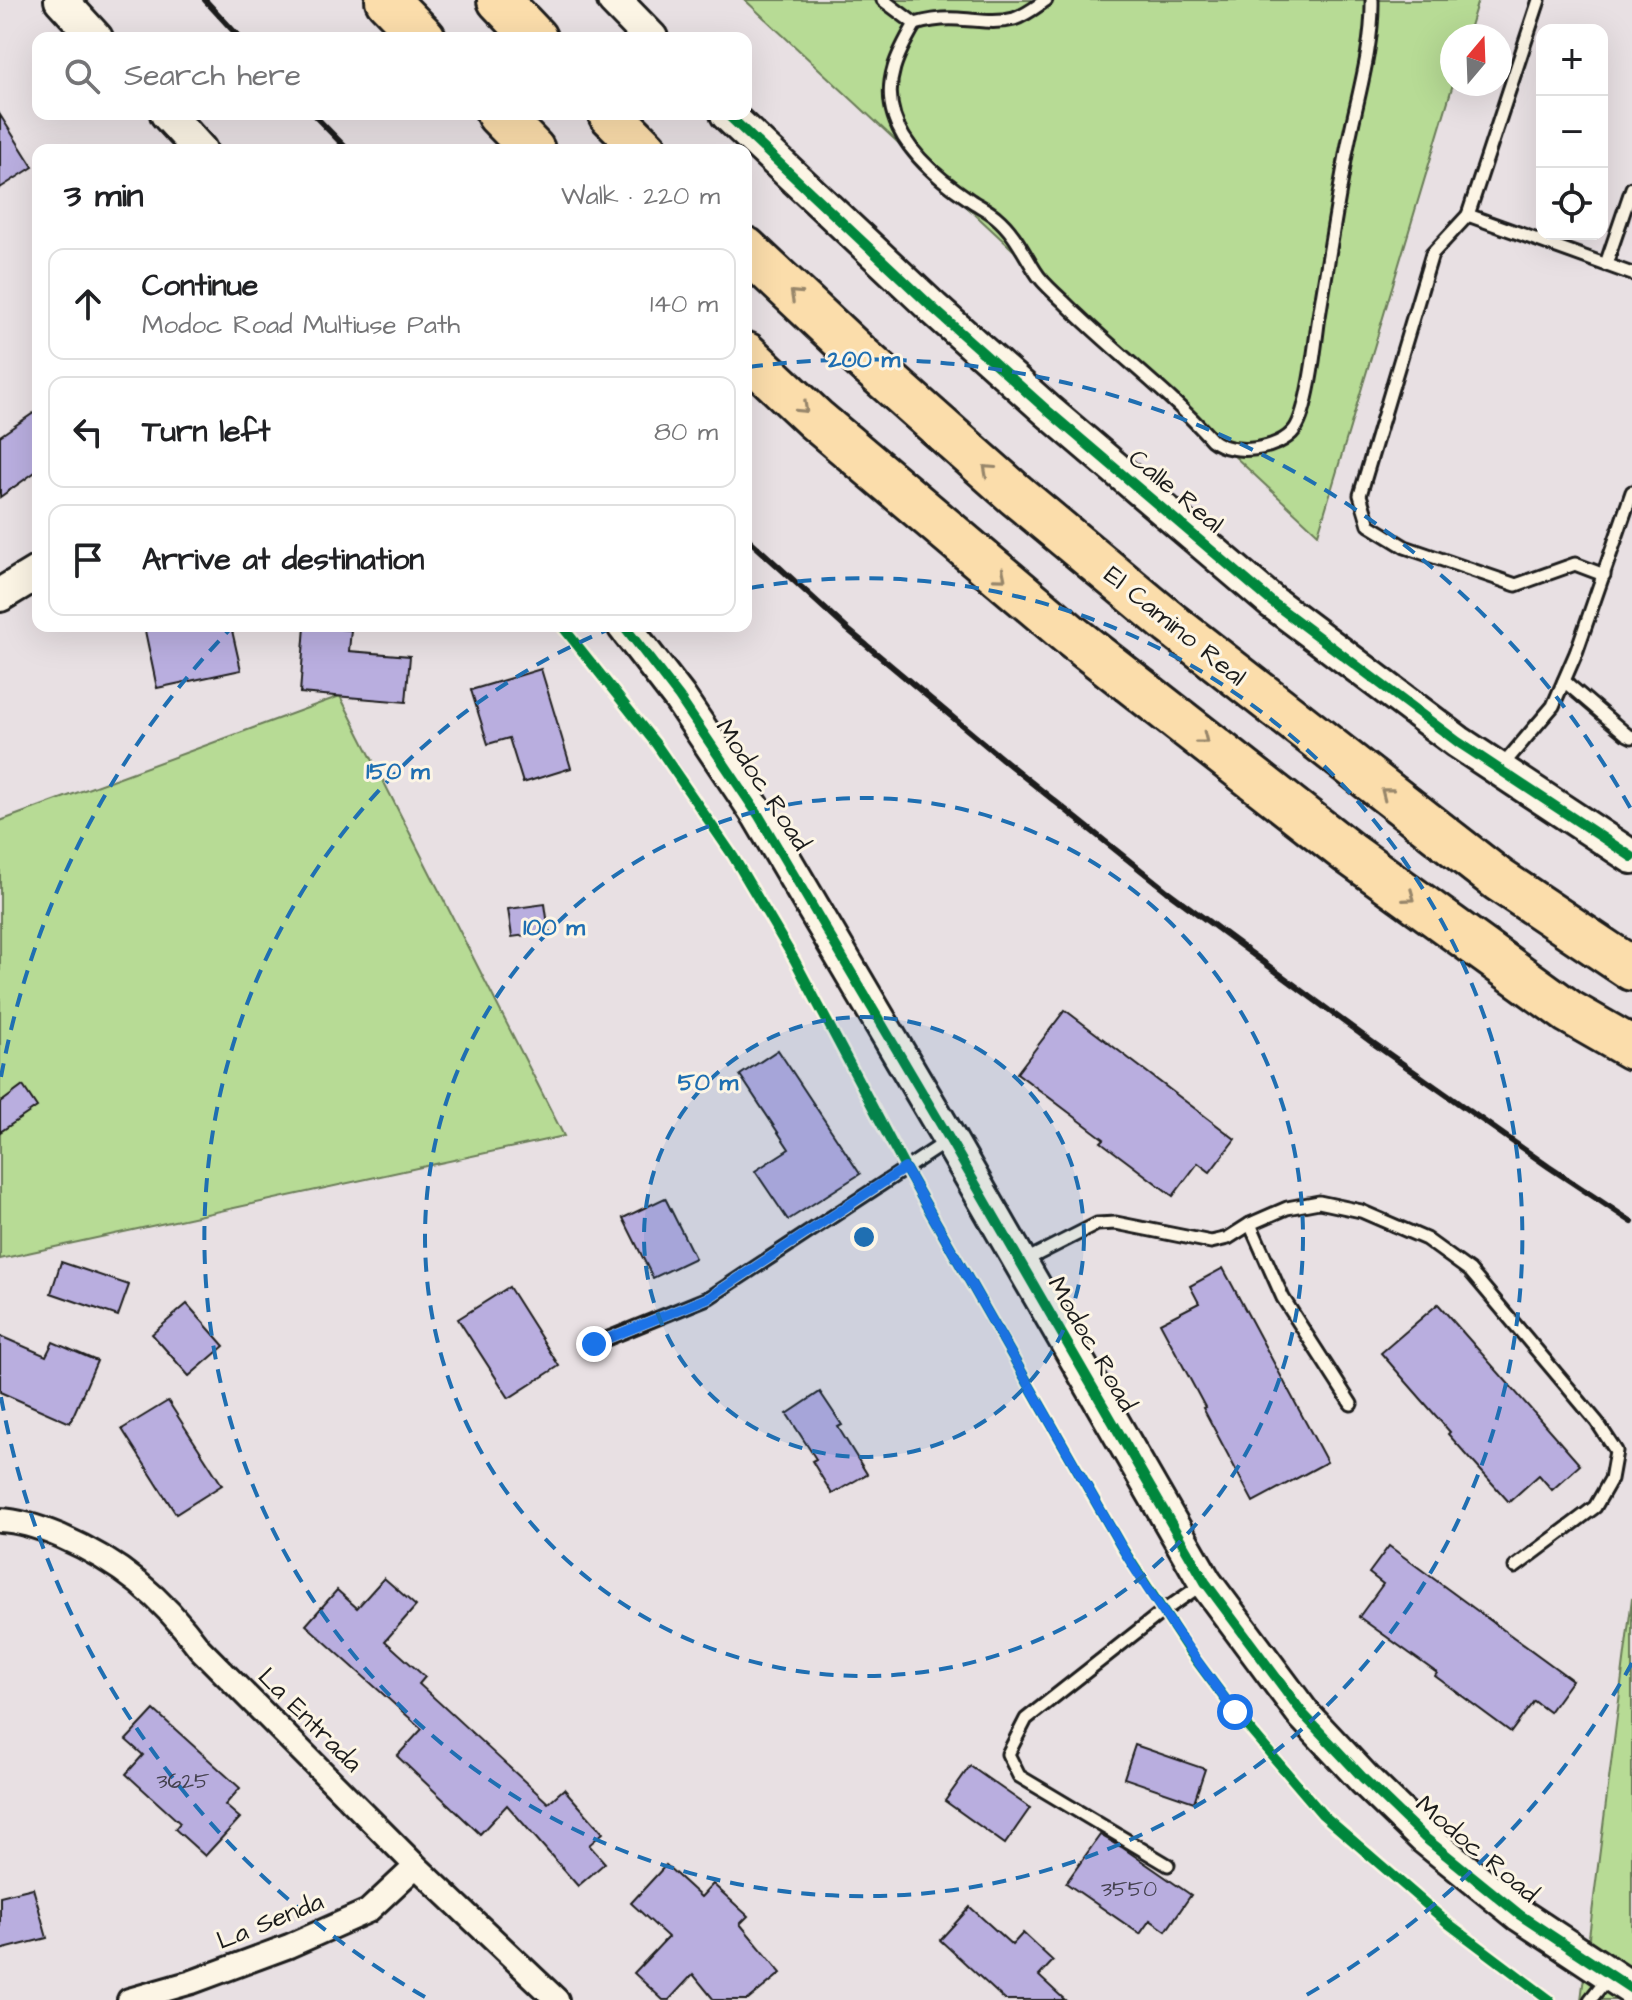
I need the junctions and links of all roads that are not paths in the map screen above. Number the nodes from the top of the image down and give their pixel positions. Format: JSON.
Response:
{"nodes":[{"id":1,"x":61,"y":0,"type":"edge"},
{"id":2,"x":387,"y":0,"type":"edge"},
{"id":3,"x":499,"y":0,"type":"edge"},
{"id":4,"x":614,"y":0,"type":"edge"},
{"id":5,"x":883,"y":0,"type":"edge"},
{"id":6,"x":1046,"y":0,"type":"edge"},
{"id":7,"x":1372,"y":0,"type":"edge"},
{"id":8,"x":1539,"y":0,"type":"edge"},
{"id":9,"x":915,"y":24,"type":"junction"},
{"id":10,"x":90,"y":32,"type":"edge"},
{"id":11,"x":418,"y":32,"type":"edge"},
{"id":12,"x":529,"y":32,"type":"edge"},
{"id":13,"x":645,"y":32,"type":"edge"},
{"id":14,"x":172,"y":120,"type":"edge"},
{"id":15,"x":504,"y":120,"type":"edge"},
{"id":16,"x":616,"y":120,"type":"edge"},
{"id":17,"x":733,"y":120,"type":"edge"},
{"id":18,"x":194,"y":144,"type":"edge"},
{"id":19,"x":527,"y":144,"type":"edge"},
{"id":20,"x":640,"y":144,"type":"edge"},
{"id":21,"x":1632,"y":188,"type":"edge"},
{"id":22,"x":1468,"y":215,"type":"junction"},
{"id":23,"x":752,"y":255,"type":"edge"},
{"id":24,"x":1606,"y":264,"type":"junction"},
{"id":25,"x":1632,"y":274,"type":"edge"},
{"id":26,"x":752,"y":360,"type":"edge"},
{"id":27,"x":1632,"y":492,"type":"edge"},
{"id":28,"x":1604,"y":575,"type":"junction"},
{"id":29,"x":32,"y":576,"type":"edge"},
{"id":30,"x":0,"y":595,"type":"edge"},
{"id":31,"x":629,"y":632,"type":"edge"},
{"id":32,"x":1564,"y":681,"type":"junction"},
{"id":33,"x":1632,"y":737,"type":"edge"},
{"id":34,"x":1499,"y":769,"type":"junction"},
{"id":35,"x":1632,"y":857,"type":"edge"},
{"id":36,"x":1499,"y":880,"type":"junction"},
{"id":37,"x":1632,"y":938,"type":"edge"},
{"id":38,"x":1632,"y":969,"type":"edge"},
{"id":39,"x":1569,"y":1012,"type":"junction"},
{"id":40,"x":1632,"y":1048,"type":"edge"},
{"id":41,"x":1632,"y":1061,"type":"edge"},
{"id":42,"x":950,"y":1140,"type":"junction"},
{"id":43,"x":1250,"y":1224,"type":"junction"},
{"id":44,"x":1020,"y":1264,"type":"junction"},
{"id":45,"x":594,"y":1344,"type":"dead end"},
{"id":46,"x":1351,"y":1404,"type":"dead end"},
{"id":47,"x":0,"y":1520,"type":"edge"},
{"id":48,"x":1515,"y":1567,"type":"dead end"},
{"id":49,"x":1205,"y":1582,"type":"junction"},
{"id":50,"x":1168,"y":1865,"type":"dead end"},
{"id":51,"x":416,"y":1866,"type":"junction"},
{"id":52,"x":1610,"y":1988,"type":"edge"},
{"id":53,"x":129,"y":2000,"type":"edge"},
{"id":54,"x":557,"y":2000,"type":"edge"}],
"edges":[{"from":1,"to":10,"type":"street"},
{"from":2,"to":11,"type":"highway"},
{"from":3,"to":12,"type":"highway"},
{"from":4,"to":13,"type":"street"},
{"from":5,"to":9,"type":"lane"},
{"from":6,"to":9,"type":"lane"},
{"from":7,"to":9,"type":"lane"},
{"from":8,"to":22,"type":"lane"},
{"from":14,"to":18,"type":"street"},
{"from":15,"to":19,"type":"highway"},
{"from":16,"to":20,"type":"highway"},
{"from":17,"to":34,"type":"street","name":"Calle Real"},
{"from":21,"to":24,"type":"lane"},
{"from":22,"to":24,"type":"lane"},
{"from":22,"to":28,"type":"lane"},
{"from":36,"to":23,"type":"highway","name":"El Camino Real","one_way":true},
{"from":24,"to":25,"type":"lane"},
{"from":26,"to":39,"type":"highway","one_way":true},
{"from":27,"to":28,"type":"lane"},
{"from":28,"to":32,"type":"lane"},
{"from":29,"to":30,"type":"street"},
{"from":31,"to":42,"type":"street","name":"Modoc Road"},
{"from":32,"to":33,"type":"lane"},
{"from":32,"to":34,"type":"lane"},
{"from":34,"to":35,"type":"street","name":"Calle Real"},
{"from":36,"to":37,"type":"highway"},
{"from":36,"to":38,"type":"highway","name":"El Camino Real"},
{"from":39,"to":40,"type":"highway"},
{"from":39,"to":41,"type":"highway"},
{"from":42,"to":44,"type":"street","name":"Modoc Road"},
{"from":42,"to":45,"type":"lane"},
{"from":43,"to":44,"type":"lane"},
{"from":43,"to":46,"type":"lane"},
{"from":43,"to":48,"type":"lane"},
{"from":44,"to":49,"type":"street","name":"Modoc Road"},
{"from":47,"to":51,"type":"street","name":"La Entrada"},
{"from":49,"to":50,"type":"lane"},
{"from":49,"to":52,"type":"street","name":"Modoc Road"},
{"from":51,"to":53,"type":"street","name":"La Senda"},
{"from":51,"to":54,"type":"street","name":"La Entrada"}]}
